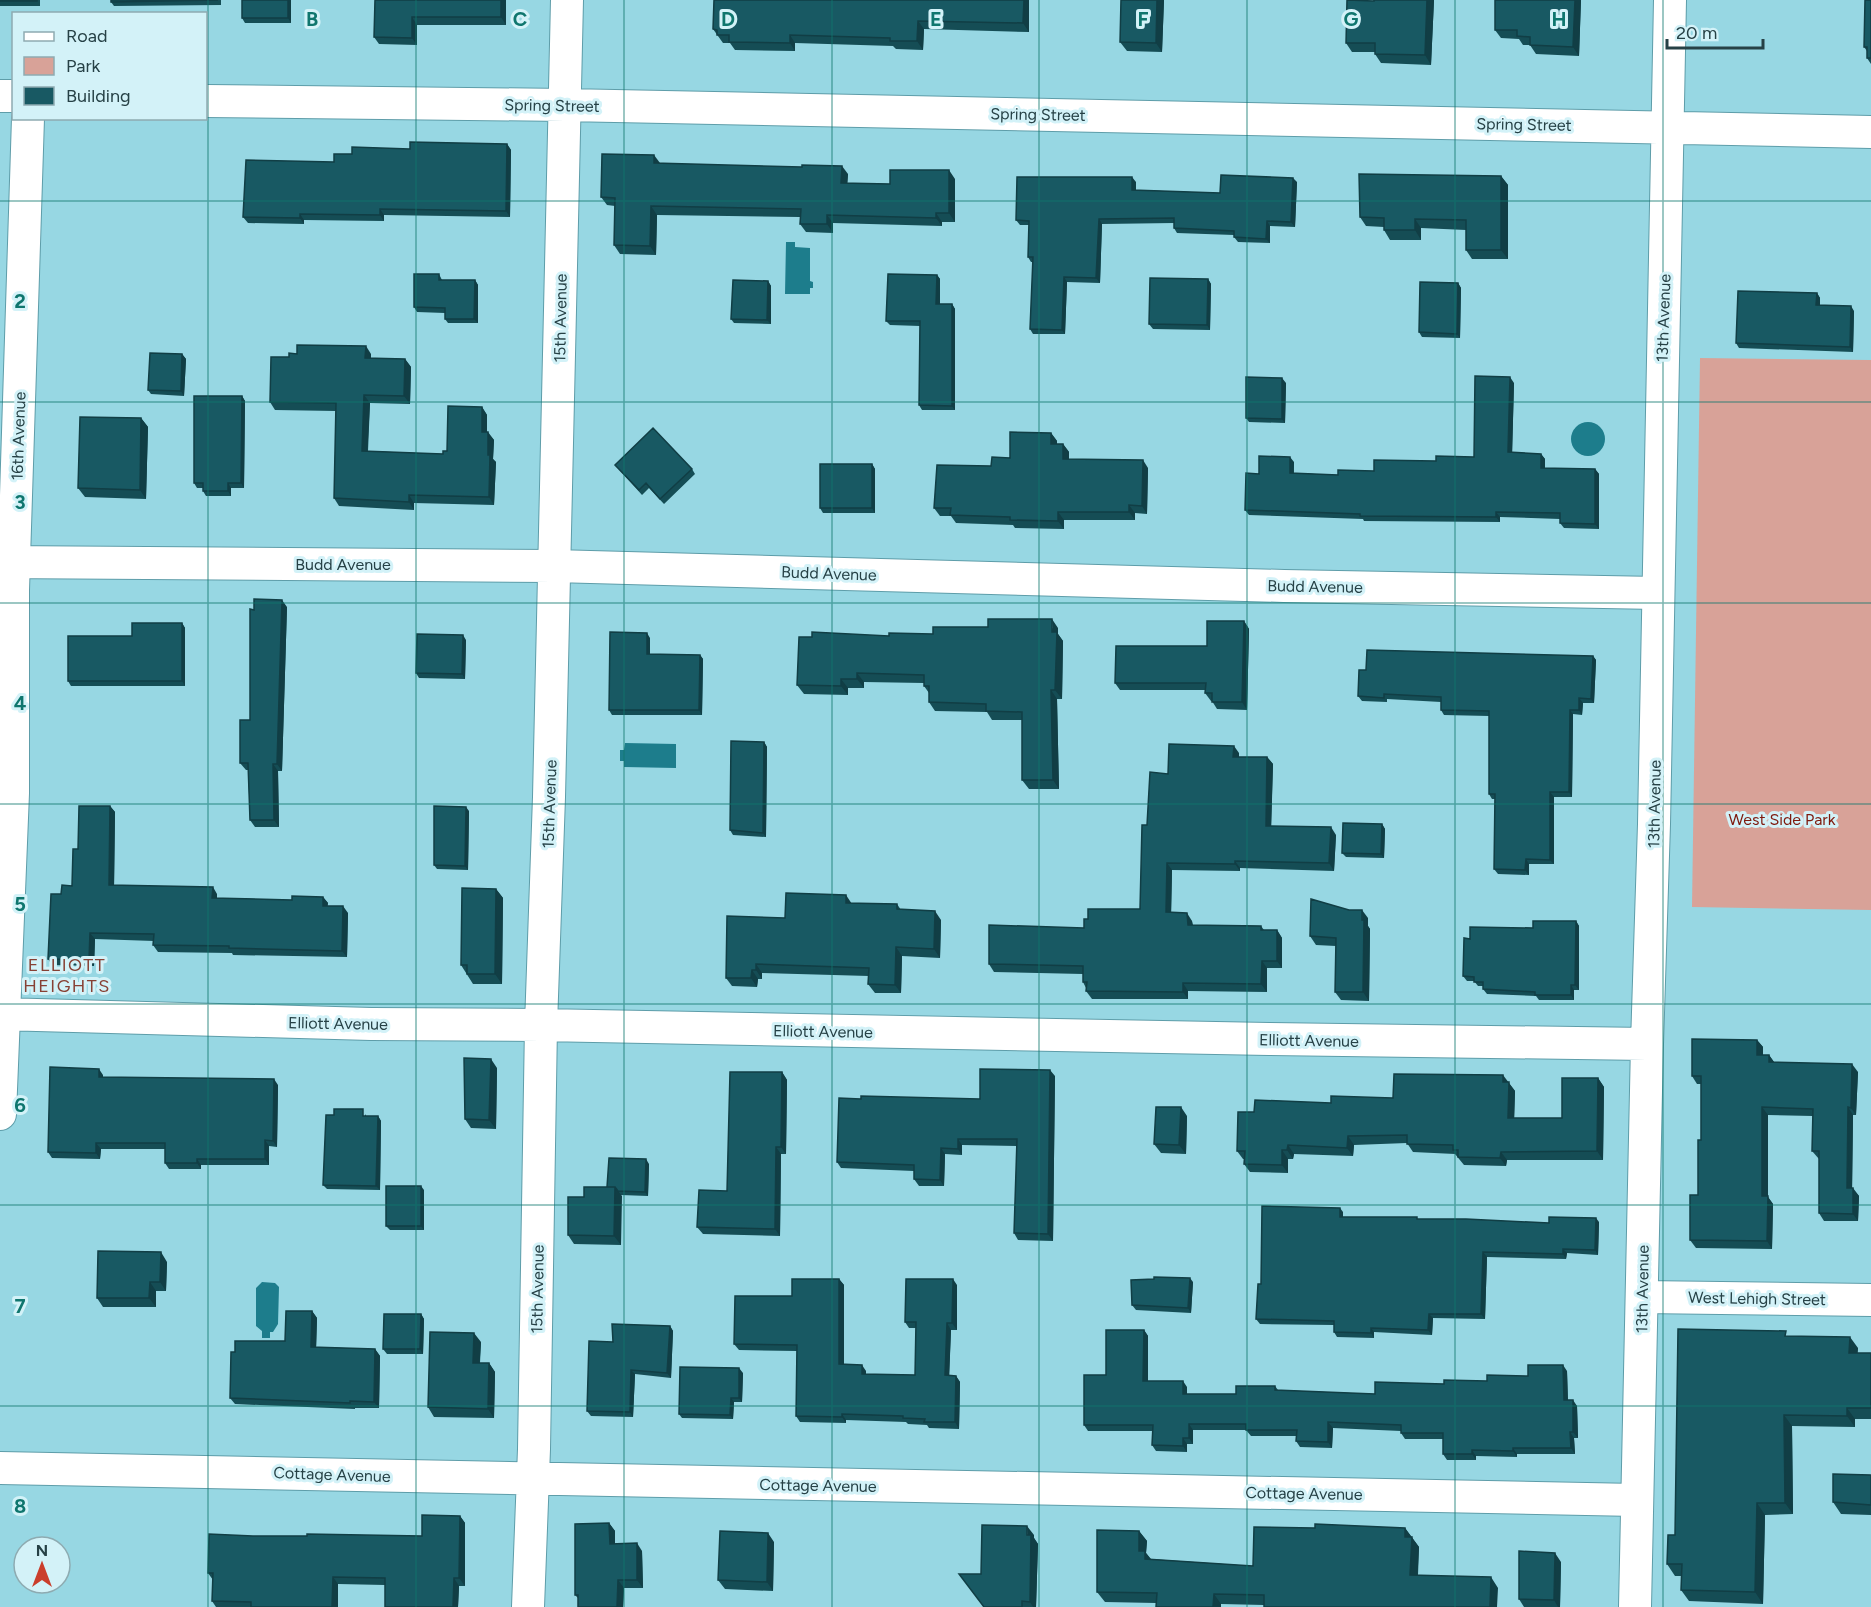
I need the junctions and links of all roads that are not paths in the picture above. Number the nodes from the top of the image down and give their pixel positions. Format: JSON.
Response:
{"nodes":[{"id":1,"x":567,"y":0,"type":"edge"},
{"id":2,"x":1670,"y":0,"type":"edge"},
{"id":3,"x":207,"y":101,"type":"edge"},
{"id":4,"x":565,"y":105,"type":"junction"},
{"id":5,"x":27,"y":120,"type":"edge"},
{"id":6,"x":1669,"y":127,"type":"junction"},
{"id":7,"x":1871,"y":132,"type":"edge"},
{"id":8,"x":7,"y":562,"type":"edge"},
{"id":9,"x":554,"y":566,"type":"junction"},
{"id":10,"x":1657,"y":593,"type":"junction"},
{"id":11,"x":2,"y":1014,"type":"edge"},
{"id":12,"x":541,"y":1025,"type":"junction"},
{"id":13,"x":1647,"y":1044,"type":"junction"},
{"id":14,"x":0,"y":1114,"type":"edge"},
{"id":15,"x":1642,"y":1297,"type":"junction"},
{"id":16,"x":1871,"y":1300,"type":"edge"},
{"id":17,"x":0,"y":1468,"type":"edge"},
{"id":18,"x":532,"y":1480,"type":"junction"},
{"id":19,"x":1636,"y":1500,"type":"junction"},
{"id":20,"x":528,"y":1607,"type":"edge"},
{"id":21,"x":1635,"y":1607,"type":"edge"}],
"edges":[{"from":1,"to":4,"type":"street","name":"15th Avenue"},
{"from":2,"to":6,"type":"street","name":"13th Avenue"},
{"from":3,"to":4,"type":"street","name":"Spring Street"},
{"from":4,"to":6,"type":"street","name":"Spring Street"},
{"from":4,"to":9,"type":"street","name":"15th Avenue"},
{"from":5,"to":8,"type":"street","name":"16th Avenue"},
{"from":6,"to":7,"type":"street","name":"Spring Street"},
{"from":6,"to":10,"type":"street","name":"13th Avenue"},
{"from":8,"to":9,"type":"street","name":"Budd Avenue"},
{"from":8,"to":11,"type":"street","name":"16th Avenue"},
{"from":9,"to":10,"type":"street","name":"Budd Avenue"},
{"from":9,"to":12,"type":"street","name":"15th Avenue"},
{"from":10,"to":13,"type":"street","name":"13th Avenue"},
{"from":11,"to":12,"type":"street","name":"Elliott Avenue"},
{"from":11,"to":14,"type":"street","name":"16th Avenue"},
{"from":12,"to":13,"type":"street","name":"Elliott Avenue"},
{"from":12,"to":18,"type":"street","name":"15th Avenue"},
{"from":13,"to":15,"type":"street","name":"13th Avenue"},
{"from":15,"to":16,"type":"street","name":"West Lehigh Street"},
{"from":15,"to":19,"type":"street","name":"13th Avenue"},
{"from":17,"to":18,"type":"street","name":"Cottage Avenue"},
{"from":18,"to":19,"type":"street","name":"Cottage Avenue"},
{"from":18,"to":20,"type":"street","name":"15th Avenue"},
{"from":19,"to":21,"type":"street","name":"13th Avenue"}]}
